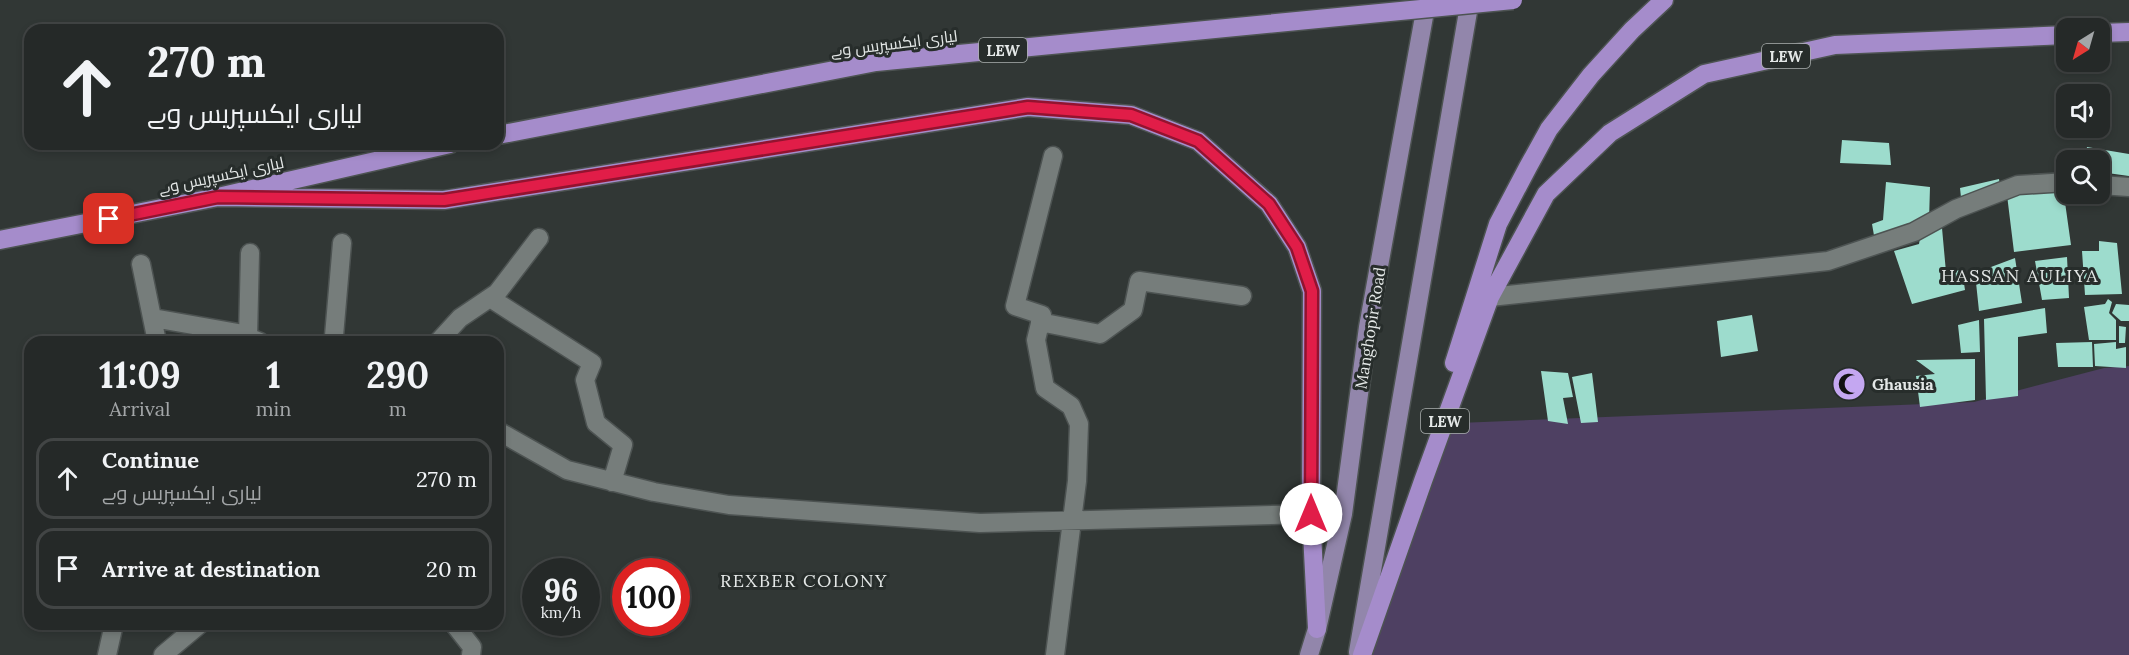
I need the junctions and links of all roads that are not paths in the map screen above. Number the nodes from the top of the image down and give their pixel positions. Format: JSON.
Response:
{"nodes":[{"id":1,"x":1427,"y":0,"type":"edge"},
{"id":2,"x":1470,"y":0,"type":"edge"},
{"id":3,"x":1514,"y":0,"type":"edge"},
{"id":4,"x":1664,"y":0,"type":"edge"},
{"id":5,"x":2129,"y":32,"type":"edge"},
{"id":6,"x":2110,"y":33,"type":"edge"},
{"id":7,"x":2056,"y":35,"type":"edge"},
{"id":8,"x":504,"y":134,"type":"edge"},
{"id":9,"x":419,"y":150,"type":"edge"},
{"id":10,"x":1053,"y":156,"type":"dead end"},
{"id":11,"x":2056,"y":183,"type":"edge"},
{"id":12,"x":2110,"y":186,"type":"edge"},
{"id":13,"x":2129,"y":187,"type":"edge"},
{"id":14,"x":218,"y":197,"type":"junction"},
{"id":15,"x":538,"y":238,"type":"dead end"},
{"id":16,"x":0,"y":240,"type":"edge"},
{"id":17,"x":342,"y":243,"type":"dead end"},
{"id":18,"x":250,"y":253,"type":"dead end"},
{"id":19,"x":141,"y":264,"type":"dead end"},
{"id":20,"x":1242,"y":296,"type":"dead end"},
{"id":21,"x":1490,"y":297,"type":"junction"},
{"id":22,"x":490,"y":298,"type":"junction"},
{"id":23,"x":153,"y":318,"type":"junction"},
{"id":24,"x":1040,"y":322,"type":"junction"},
{"id":25,"x":157,"y":336,"type":"edge"},
{"id":26,"x":246,"y":336,"type":"edge"},
{"id":27,"x":254,"y":336,"type":"edge"},
{"id":28,"x":332,"y":336,"type":"edge"},
{"id":29,"x":444,"y":336,"type":"edge"},
{"id":30,"x":504,"y":434,"type":"edge"},
{"id":31,"x":1423,"y":481,"type":"junction"},
{"id":32,"x":612,"y":482,"type":"junction"},
{"id":33,"x":1311,"y":514,"type":"junction"},
{"id":34,"x":1073,"y":521,"type":"junction"},
{"id":35,"x":1317,"y":629,"type":"junction"},
{"id":36,"x":113,"y":630,"type":"edge"},
{"id":37,"x":193,"y":630,"type":"edge"},
{"id":38,"x":459,"y":630,"type":"edge"},
{"id":39,"x":107,"y":655,"type":"edge"},
{"id":40,"x":163,"y":655,"type":"edge"},
{"id":41,"x":471,"y":655,"type":"edge"},
{"id":42,"x":1055,"y":655,"type":"edge"},
{"id":43,"x":1309,"y":655,"type":"edge"},
{"id":44,"x":1357,"y":655,"type":"edge"},
{"id":45,"x":1362,"y":655,"type":"edge"}],
"edges":[{"from":1,"to":35,"type":"main road","name":"Manghopir Road"},
{"from":2,"to":44,"type":"main road"},
{"from":3,"to":8,"type":"highway","name":"لیاری ایکسپریس وے","number":"LEW","bridge":true},
{"from":4,"to":31,"type":"highway","number":"LEW"},
{"from":5,"to":6,"type":"highway"},
{"from":7,"to":21,"type":"highway","number":"LEW"},
{"from":9,"to":14,"type":"highway","name":"لیاری ایکسپریس وے"},
{"from":10,"to":24,"type":"street"},
{"from":11,"to":21,"type":"street"},
{"from":12,"to":13,"type":"street"},
{"from":14,"to":16,"type":"highway","name":"لیاری ایکسپریس وے"},
{"from":14,"to":33,"type":"highway"},
{"from":15,"to":22,"type":"street"},
{"from":17,"to":28,"type":"street"},
{"from":18,"to":27,"type":"street"},
{"from":19,"to":23,"type":"street"},
{"from":20,"to":24,"type":"street"},
{"from":21,"to":31,"type":"highway","number":"LEW"},
{"from":22,"to":29,"type":"street"},
{"from":22,"to":32,"type":"street"},
{"from":23,"to":25,"type":"street"},
{"from":23,"to":26,"type":"street"},
{"from":24,"to":34,"type":"street"},
{"from":30,"to":32,"type":"street"},
{"from":31,"to":45,"type":"highway","number":"LEW"},
{"from":32,"to":34,"type":"street"},
{"from":33,"to":34,"type":"street"},
{"from":33,"to":35,"type":"highway"},
{"from":34,"to":42,"type":"street"},
{"from":35,"to":43,"type":"main road","name":"Manghopir Road"},
{"from":36,"to":39,"type":"street"},
{"from":37,"to":40,"type":"street"},
{"from":38,"to":41,"type":"street"}]}
